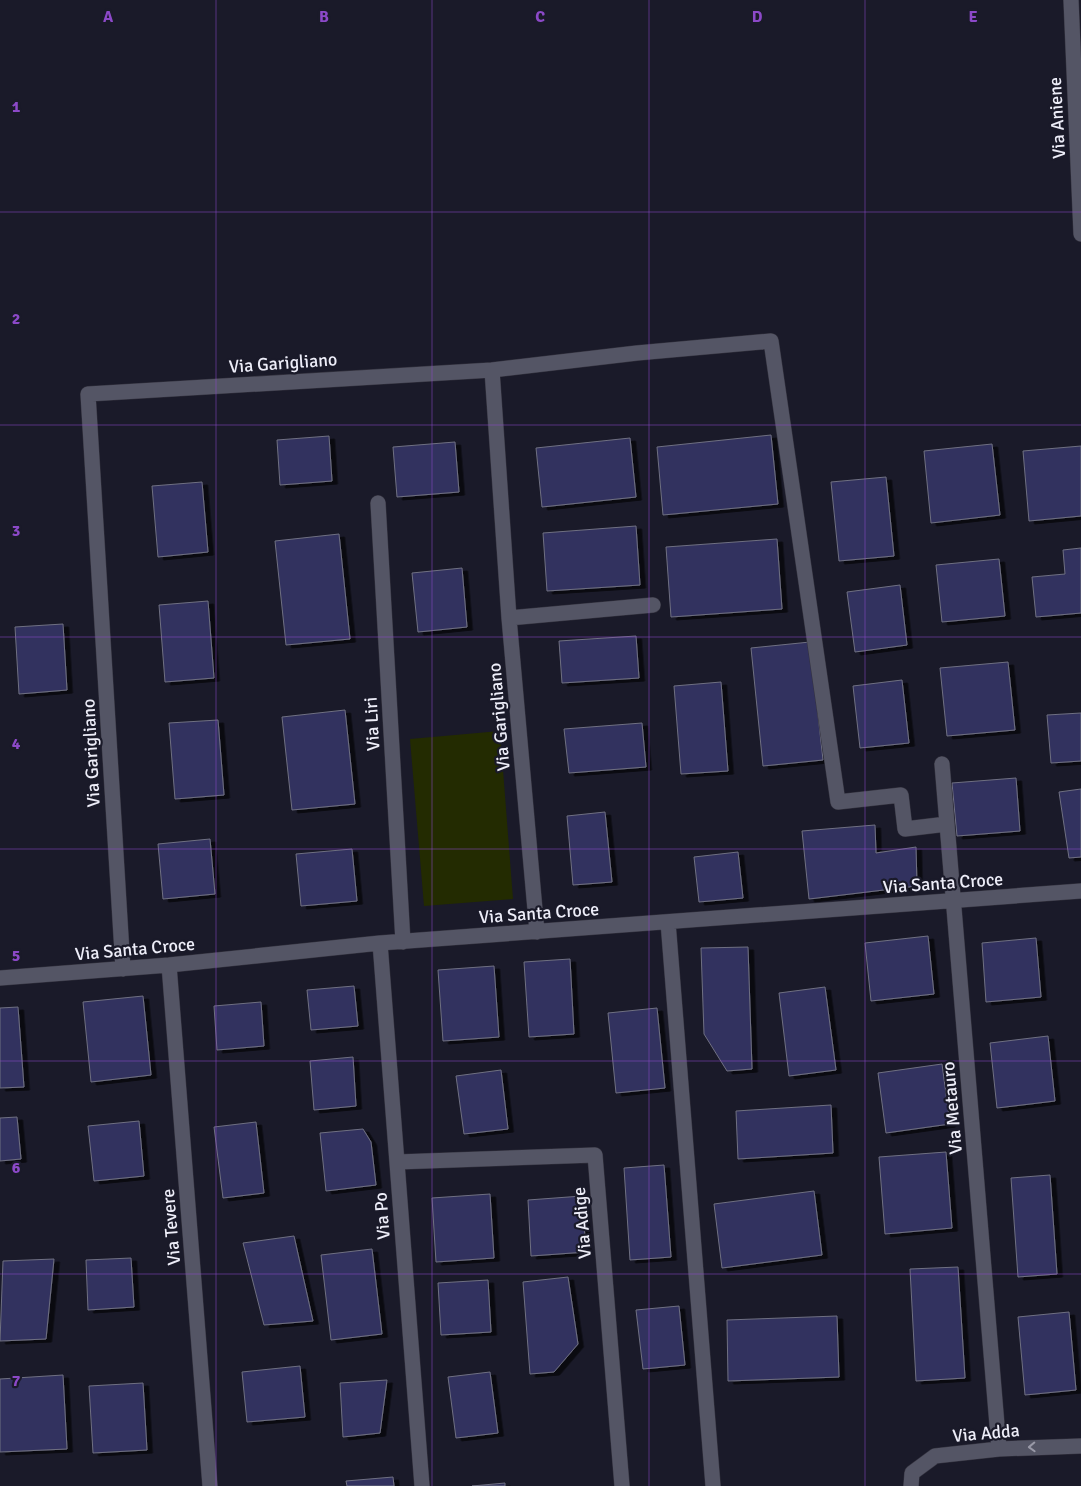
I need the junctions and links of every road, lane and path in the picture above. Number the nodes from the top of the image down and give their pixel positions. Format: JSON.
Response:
{"nodes":[{"id":1,"x":1071,"y":0,"type":"edge"},
{"id":2,"x":1081,"y":234,"type":"edge"},
{"id":3,"x":492,"y":370,"type":"junction"},
{"id":4,"x":378,"y":504,"type":"dead end"},
{"id":5,"x":653,"y":605,"type":"dead end"},
{"id":6,"x":509,"y":618,"type":"junction"},
{"id":7,"x":942,"y":764,"type":"dead end"},
{"id":8,"x":947,"y":824,"type":"junction"},
{"id":9,"x":1081,"y":892,"type":"edge"},
{"id":10,"x":954,"y":901,"type":"junction"},
{"id":11,"x":668,"y":922,"type":"junction"},
{"id":12,"x":537,"y":932,"type":"junction"},
{"id":13,"x":403,"y":942,"type":"junction"},
{"id":14,"x":380,"y":943,"type":"junction"},
{"id":15,"x":169,"y":965,"type":"junction"},
{"id":16,"x":123,"y":969,"type":"junction"},
{"id":17,"x":0,"y":978,"type":"edge"},
{"id":18,"x":397,"y":1162,"type":"junction"},
{"id":19,"x":1081,"y":1446,"type":"edge"},
{"id":20,"x":999,"y":1449,"type":"junction"},
{"id":21,"x":210,"y":1486,"type":"edge"},
{"id":22,"x":422,"y":1486,"type":"edge"},
{"id":23,"x":622,"y":1486,"type":"edge"},
{"id":24,"x":713,"y":1486,"type":"edge"},
{"id":25,"x":911,"y":1486,"type":"edge"}],
"edges":[{"from":1,"to":2,"type":"street","name":"Via Aniene"},
{"from":3,"to":6,"type":"street","name":"Via Garigliano"},
{"from":3,"to":8,"type":"street"},
{"from":3,"to":16,"type":"street","name":"Via Garigliano"},
{"from":4,"to":13,"type":"street","name":"Via Liri"},
{"from":5,"to":6,"type":"street"},
{"from":6,"to":12,"type":"street","name":"Via Garigliano"},
{"from":7,"to":8,"type":"street","name":"Via Metauro"},
{"from":8,"to":10,"type":"street","name":"Via Metauro"},
{"from":9,"to":10,"type":"street","name":"Via Santa Croce"},
{"from":10,"to":11,"type":"street","name":"Via Santa Croce"},
{"from":10,"to":20,"type":"street","name":"Via Metauro"},
{"from":11,"to":12,"type":"street","name":"Via Santa Croce"},
{"from":11,"to":24,"type":"street"},
{"from":12,"to":13,"type":"street","name":"Via Santa Croce"},
{"from":13,"to":14,"type":"street","name":"Via Santa Croce"},
{"from":14,"to":15,"type":"street","name":"Via Santa Croce"},
{"from":14,"to":18,"type":"street","name":"Via Po"},
{"from":15,"to":16,"type":"street","name":"Via Santa Croce"},
{"from":15,"to":21,"type":"street","name":"Via Tevere"},
{"from":16,"to":17,"type":"street","name":"Via Santa Croce"},
{"from":18,"to":22,"type":"street","name":"Via Po"},
{"from":18,"to":23,"type":"street","name":"Via Adige"},
{"from":19,"to":20,"type":"street","name":"Via Adda","one_way":true},
{"from":20,"to":25,"type":"street","name":"Via Adda"}]}
